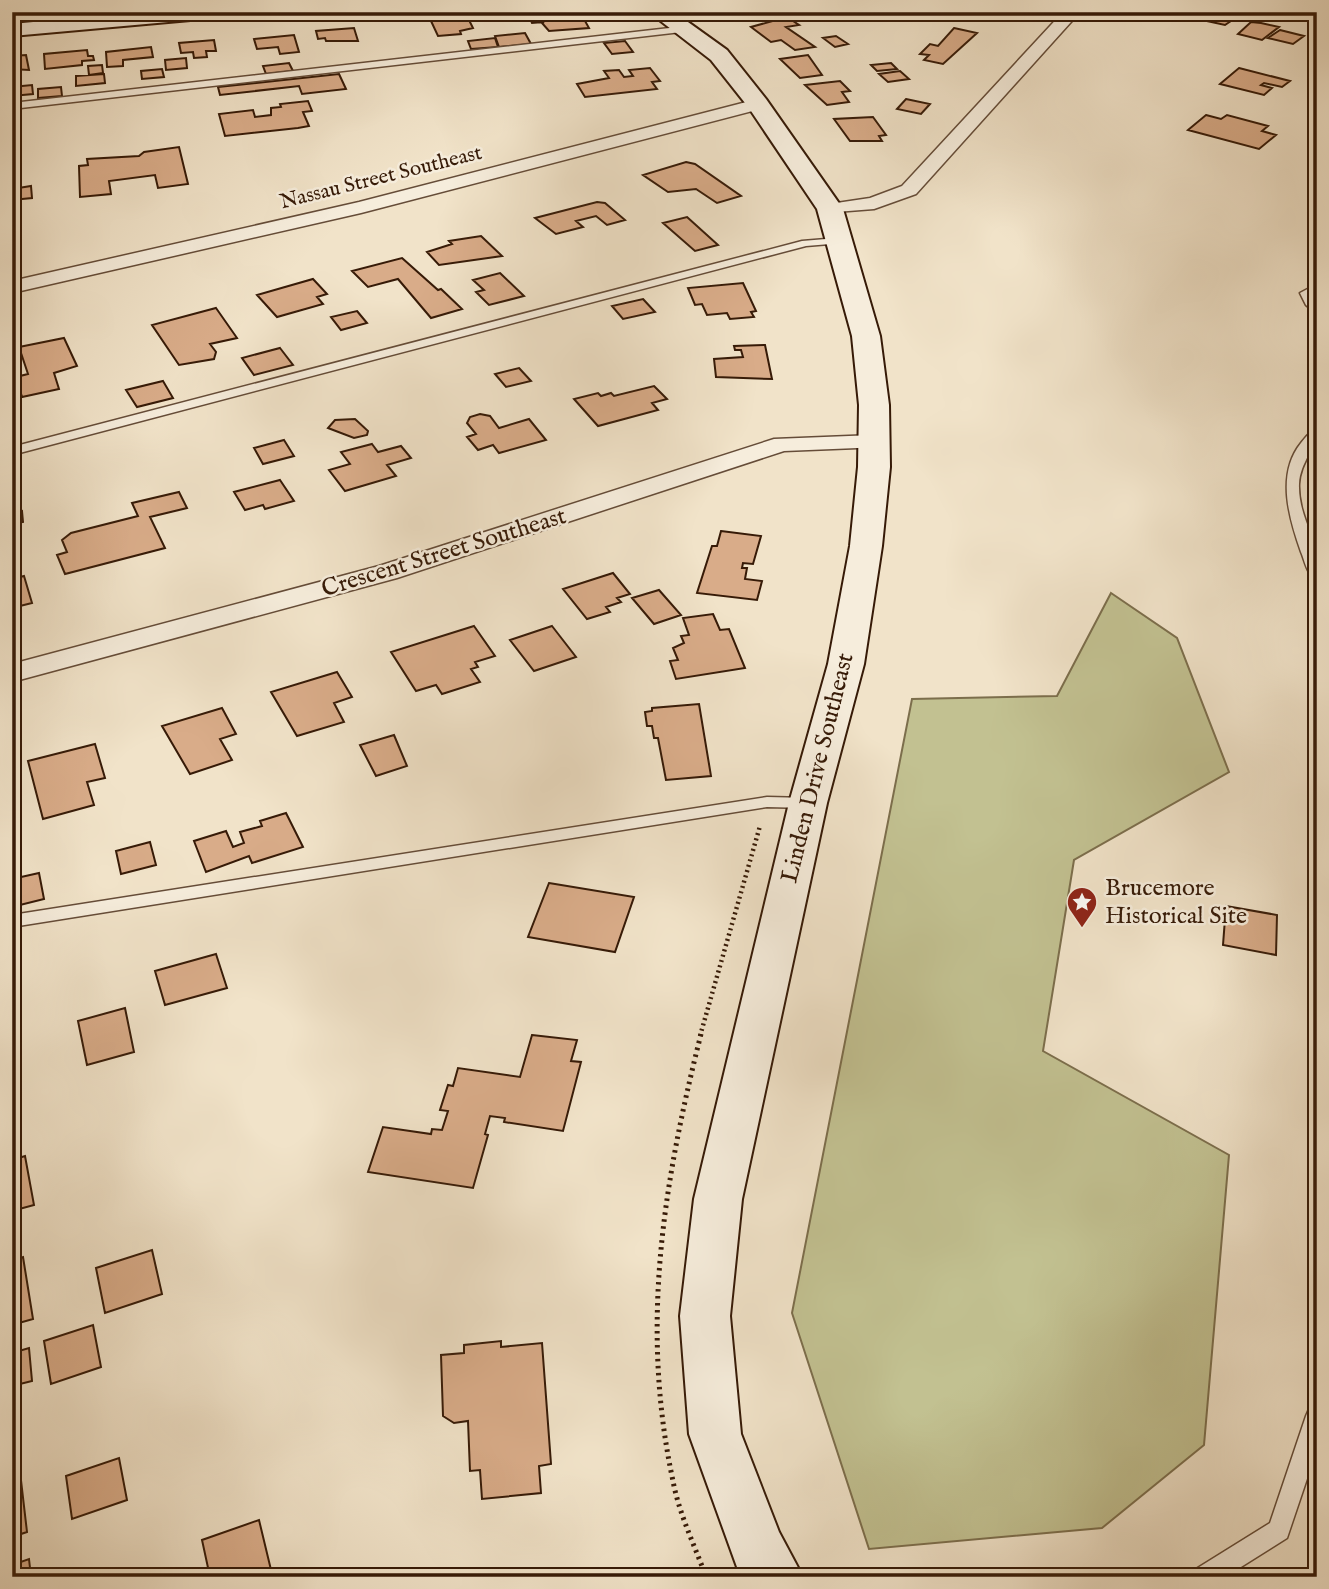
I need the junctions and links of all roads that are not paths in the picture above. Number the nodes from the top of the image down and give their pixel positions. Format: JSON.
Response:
{"nodes":[{"id":1,"x":213,"y":12,"type":"edge"},
{"id":2,"x":1072,"y":12,"type":"edge"},
{"id":3,"x":1296,"y":12,"type":"edge"},
{"id":4,"x":187,"y":13,"type":"edge"},
{"id":5,"x":1317,"y":17,"type":"edge"},
{"id":6,"x":673,"y":20,"type":"edge"},
{"id":7,"x":12,"y":30,"type":"edge"},
{"id":8,"x":758,"y":104,"type":"junction"},
{"id":9,"x":12,"y":106,"type":"edge"},
{"id":10,"x":834,"y":225,"type":"junction"},
{"id":11,"x":12,"y":287,"type":"edge"},
{"id":12,"x":1317,"y":287,"type":"edge"},
{"id":13,"x":1317,"y":310,"type":"edge"},
{"id":14,"x":1317,"y":432,"type":"edge"},
{"id":15,"x":874,"y":442,"type":"junction"},
{"id":16,"x":12,"y":451,"type":"edge"},
{"id":17,"x":1317,"y":575,"type":"edge"},
{"id":18,"x":12,"y":673,"type":"edge"},
{"id":19,"x":808,"y":803,"type":"junction"},
{"id":20,"x":12,"y":921,"type":"edge"},
{"id":21,"x":1317,"y":1416,"type":"edge"},
{"id":22,"x":775,"y":1577,"type":"edge"},
{"id":23,"x":1204,"y":1577,"type":"edge"}],
"edges":[{"from":1,"to":4,"type":"street"},
{"from":2,"to":10,"type":"street"},
{"from":3,"to":5,"type":"street"},
{"from":4,"to":7,"type":"street"},
{"from":6,"to":8,"type":"street","name":"Linden Drive Southeast"},
{"from":6,"to":9,"type":"lane"},
{"from":8,"to":10,"type":"street","name":"Linden Drive Southeast"},
{"from":8,"to":11,"type":"street","name":"Nassau Street Southeast"},
{"from":10,"to":15,"type":"street","name":"Linden Drive Southeast"},
{"from":10,"to":16,"type":"lane"},
{"from":12,"to":13,"type":"lane"},
{"from":14,"to":17,"type":"lane"},
{"from":15,"to":18,"type":"street","name":"Crescent Street Southeast"},
{"from":15,"to":19,"type":"street","name":"Linden Drive Southeast"},
{"from":19,"to":20,"type":"lane"},
{"from":19,"to":22,"type":"street","name":"Linden Drive Southeast"},
{"from":21,"to":23,"type":"lane"}]}
